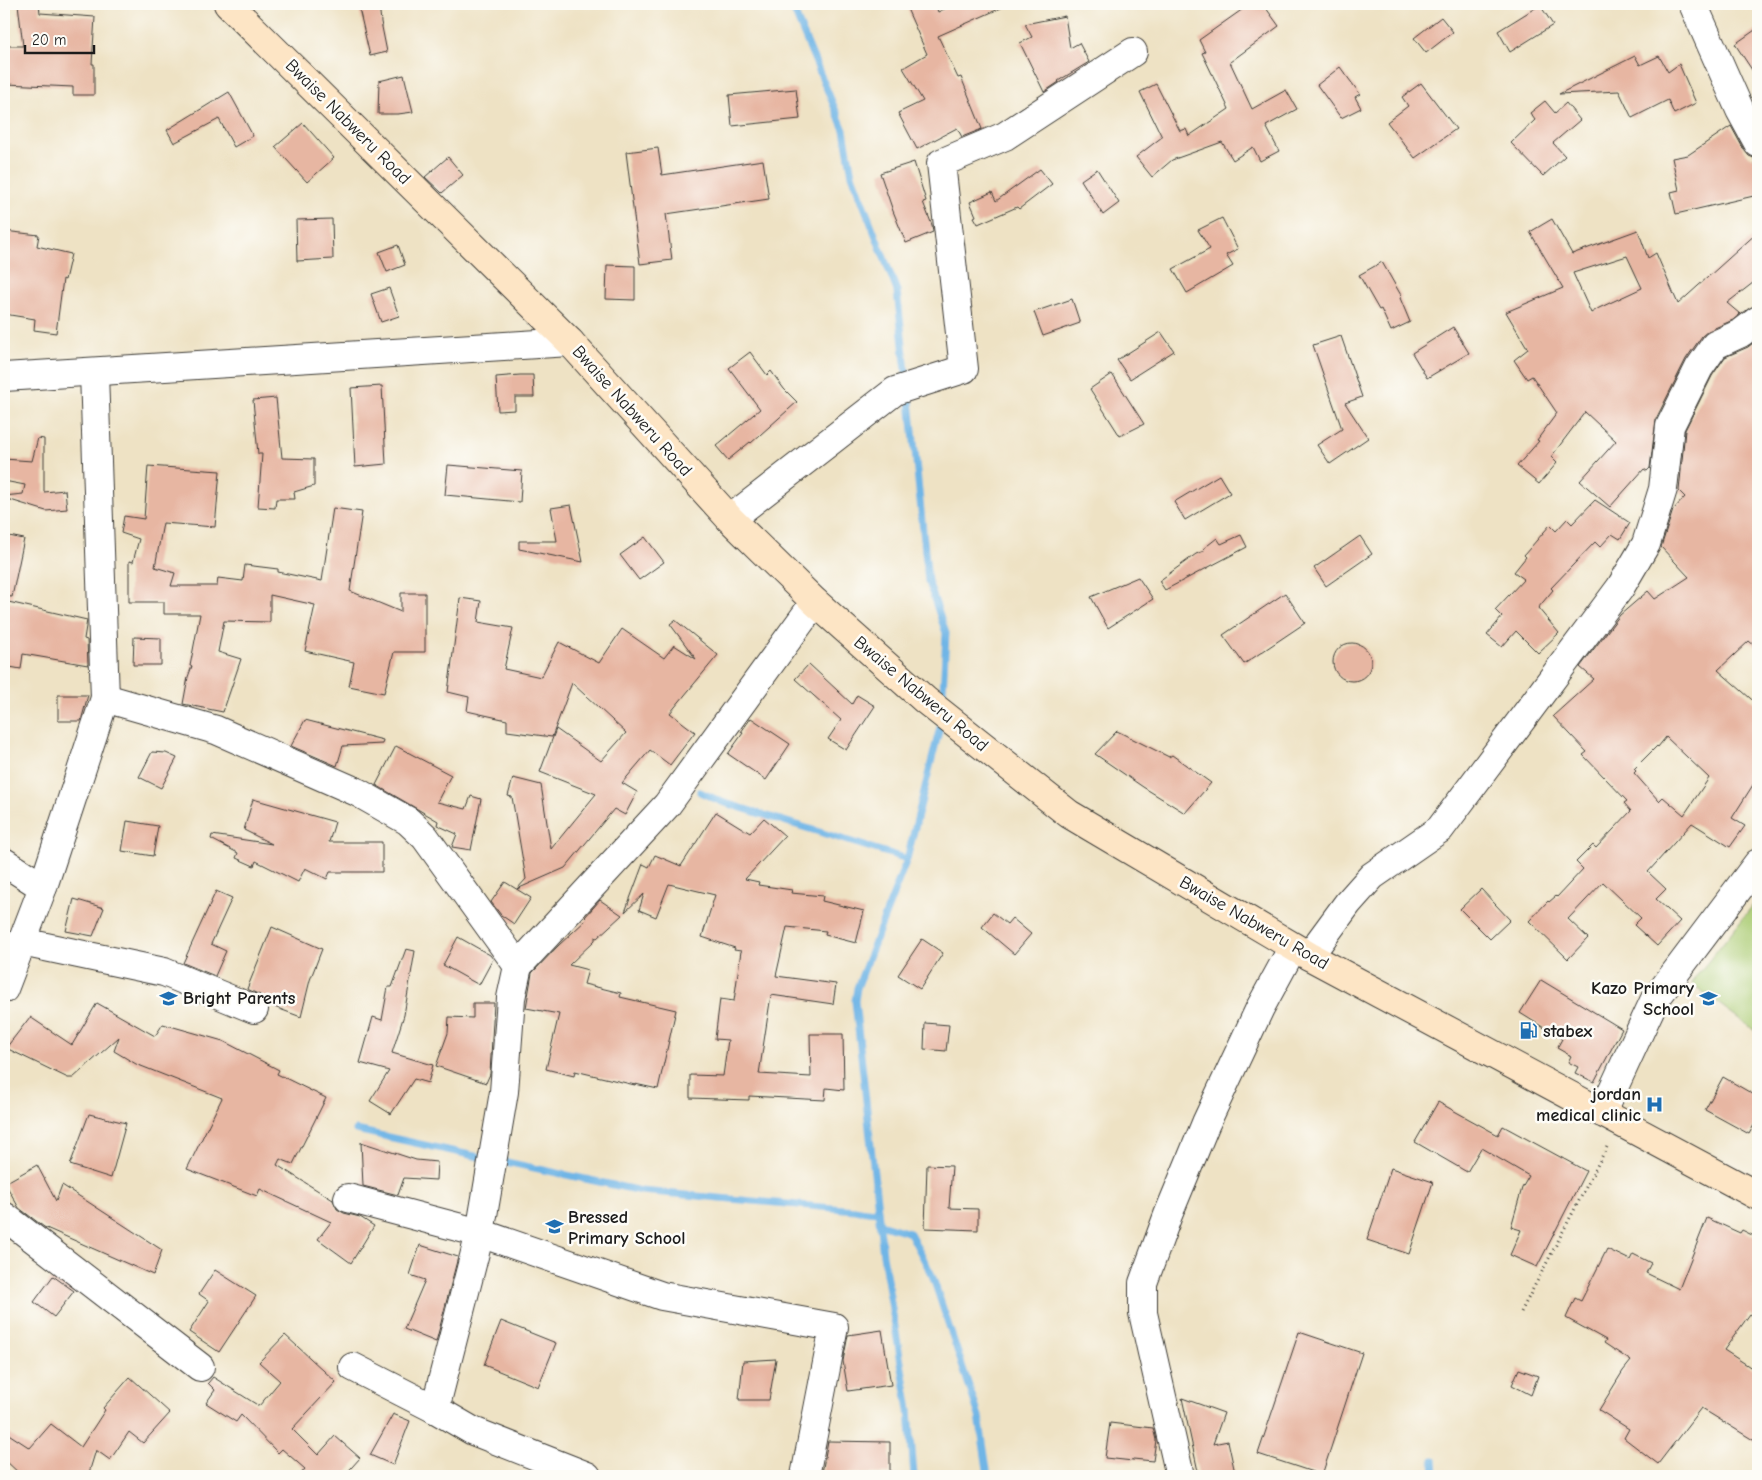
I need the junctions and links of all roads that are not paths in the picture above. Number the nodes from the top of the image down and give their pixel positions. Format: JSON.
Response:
{"nodes":[{"id":1,"x":228,"y":4,"type":"edge"},
{"id":2,"x":1693,"y":4,"type":"edge"},
{"id":3,"x":1134,"y":52,"type":"dead end"},
{"id":4,"x":1749,"y":104,"type":"edge"},
{"id":5,"x":1758,"y":143,"type":"edge"},
{"id":6,"x":1758,"y":320,"type":"edge"},
{"id":7,"x":570,"y":342,"type":"junction"},
{"id":8,"x":94,"y":373,"type":"junction"},
{"id":9,"x":4,"y":377,"type":"edge"},
{"id":10,"x":730,"y":519,"type":"junction"},
{"id":11,"x":815,"y":602,"type":"junction"},
{"id":12,"x":105,"y":698,"type":"junction"},
{"id":13,"x":4,"y":862,"type":"edge"},
{"id":14,"x":1758,"y":863,"type":"edge"},
{"id":15,"x":43,"y":887,"type":"junction"},
{"id":16,"x":22,"y":942,"type":"junction"},
{"id":17,"x":1301,"y":951,"type":"junction"},
{"id":18,"x":518,"y":966,"type":"junction"},
{"id":19,"x":4,"y":989,"type":"edge"},
{"id":20,"x":254,"y":1009,"type":"dead end"},
{"id":21,"x":1611,"y":1117,"type":"junction"},
{"id":22,"x":1758,"y":1196,"type":"edge"},
{"id":23,"x":348,"y":1198,"type":"dead end"},
{"id":24,"x":4,"y":1216,"type":"edge"},
{"id":25,"x":480,"y":1233,"type":"junction"},
{"id":26,"x":200,"y":1367,"type":"dead end"},
{"id":27,"x":353,"y":1367,"type":"dead end"},
{"id":28,"x":434,"y":1409,"type":"junction"},
{"id":29,"x":587,"y":1476,"type":"edge"},
{"id":30,"x":805,"y":1476,"type":"edge"},
{"id":31,"x":1180,"y":1476,"type":"edge"}],
"edges":[{"from":1,"to":7,"type":"main road","name":"Bwaise Nabweru Road"},
{"from":2,"to":4,"type":"street"},
{"from":3,"to":10,"type":"street"},
{"from":4,"to":5,"type":"street"},
{"from":6,"to":17,"type":"street"},
{"from":7,"to":8,"type":"street"},
{"from":7,"to":10,"type":"main road","name":"Bwaise Nabweru Road"},
{"from":8,"to":9,"type":"street"},
{"from":8,"to":12,"type":"street"},
{"from":10,"to":11,"type":"main road","name":"Bwaise Nabweru Road"},
{"from":11,"to":17,"type":"main road","name":"Bwaise Nabweru Road"},
{"from":11,"to":18,"type":"street"},
{"from":12,"to":15,"type":"street"},
{"from":12,"to":18,"type":"street"},
{"from":13,"to":15,"type":"street"},
{"from":14,"to":21,"type":"street"},
{"from":15,"to":16,"type":"street"},
{"from":16,"to":19,"type":"street"},
{"from":16,"to":20,"type":"street"},
{"from":17,"to":21,"type":"main road","name":"Bwaise Nabweru Road"},
{"from":17,"to":31,"type":"street"},
{"from":18,"to":25,"type":"street"},
{"from":21,"to":22,"type":"main road","name":"Bwaise Nabweru Road"},
{"from":23,"to":25,"type":"street"},
{"from":24,"to":26,"type":"street"},
{"from":25,"to":28,"type":"street"},
{"from":25,"to":30,"type":"street"},
{"from":27,"to":28,"type":"street"},
{"from":28,"to":29,"type":"street"}]}
